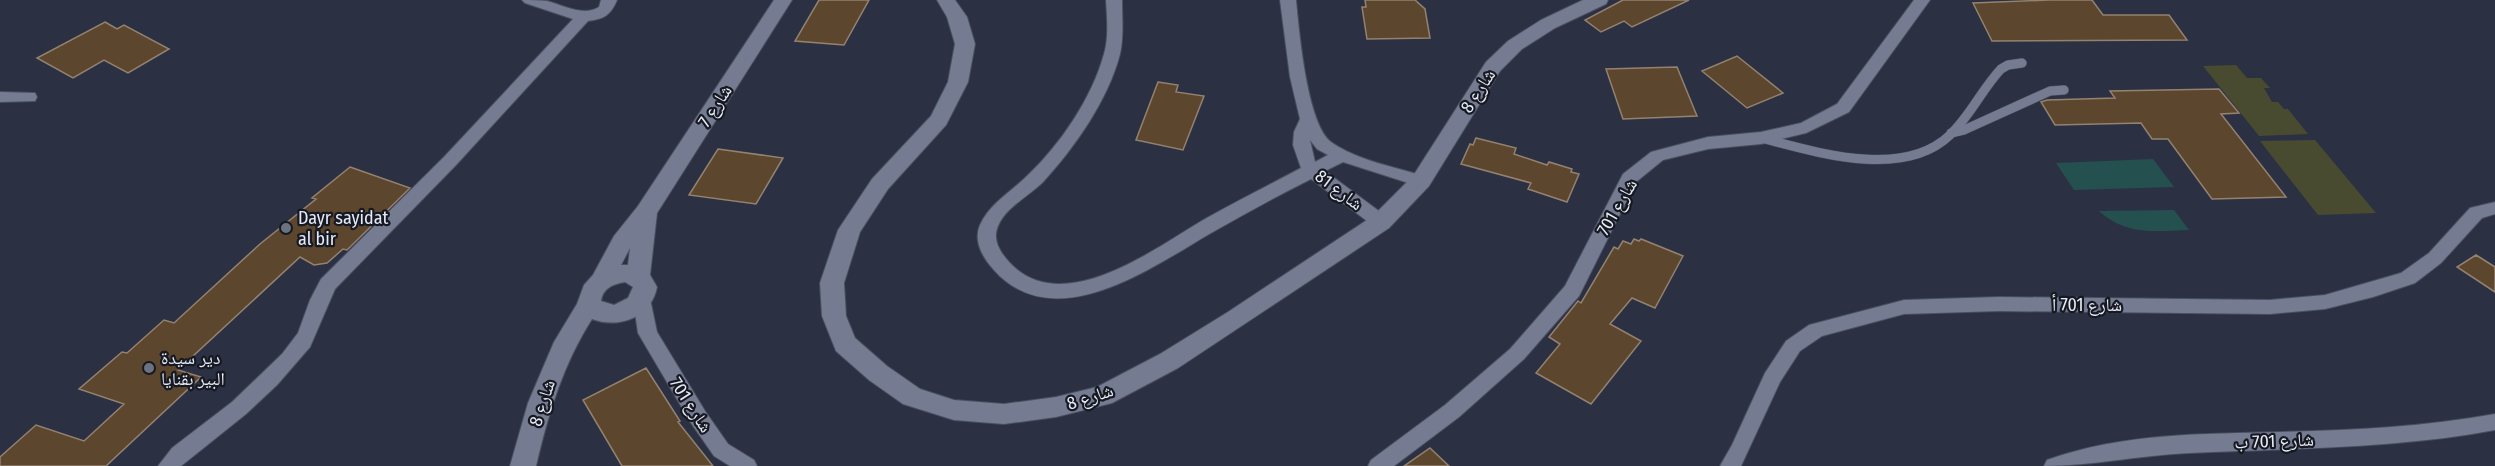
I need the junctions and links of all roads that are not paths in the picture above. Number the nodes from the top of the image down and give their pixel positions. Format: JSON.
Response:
{"nodes":[{"id":1,"x":530,"y":0,"type":"edge"},
{"id":2,"x":609,"y":0,"type":"edge"},
{"id":3,"x":783,"y":0,"type":"edge"},
{"id":4,"x":946,"y":0,"type":"edge"},
{"id":5,"x":1114,"y":0,"type":"edge"},
{"id":6,"x":1288,"y":0,"type":"edge"},
{"id":7,"x":1599,"y":0,"type":"edge"},
{"id":8,"x":1922,"y":0,"type":"edge"},
{"id":9,"x":583,"y":17,"type":"junction"},
{"id":10,"x":2022,"y":63,"type":"dead end"},
{"id":11,"x":2064,"y":90,"type":"dead end"},
{"id":12,"x":0,"y":97,"type":"edge"},
{"id":13,"x":29,"y":97,"type":"dead end"},
{"id":14,"x":1308,"y":119,"type":"junction"},
{"id":15,"x":1951,"y":133,"type":"junction"},
{"id":16,"x":1761,"y":138,"type":"junction"},
{"id":17,"x":1341,"y":156,"type":"junction"},
{"id":18,"x":1311,"y":170,"type":"junction"},
{"id":19,"x":1421,"y":182,"type":"junction"},
{"id":20,"x":2495,"y":208,"type":"edge"},
{"id":21,"x":646,"y":212,"type":"junction"},
{"id":22,"x":1381,"y":222,"type":"junction"},
{"id":23,"x":602,"y":280,"type":"junction"},
{"id":24,"x":640,"y":287,"type":"junction"},
{"id":25,"x":606,"y":311,"type":"junction"},
{"id":26,"x":648,"y":333,"type":"junction"},
{"id":27,"x":2495,"y":422,"type":"edge"},
{"id":28,"x":530,"y":460,"type":"edge"},
{"id":29,"x":168,"y":466,"type":"edge"},
{"id":30,"x":747,"y":466,"type":"edge"},
{"id":31,"x":1378,"y":466,"type":"edge"},
{"id":32,"x":1730,"y":466,"type":"edge"},
{"id":33,"x":2054,"y":466,"type":"edge"}],
"edges":[{"from":1,"to":9,"type":"street"},
{"from":2,"to":9,"type":"street"},
{"from":3,"to":21,"type":"street","name":"شارع 7"},
{"from":4,"to":22,"type":"street","name":"شارع 8"},
{"from":5,"to":18,"type":"street"},
{"from":6,"to":14,"type":"street","name":"شارع 81"},
{"from":7,"to":19,"type":"street","name":"شارع 8"},
{"from":8,"to":16,"type":"street","name":"شارع 701"},
{"from":9,"to":29,"type":"street"},
{"from":10,"to":15,"type":"lane"},
{"from":11,"to":15,"type":"lane"},
{"from":12,"to":13,"type":"street"},
{"from":14,"to":17,"type":"street","name":"شارع 81"},
{"from":14,"to":18,"type":"street","name":"شارع 81"},
{"from":15,"to":16,"type":"lane"},
{"from":16,"to":31,"type":"street","name":"شارع 701"},
{"from":17,"to":18,"type":"street"},
{"from":17,"to":19,"type":"street","name":"شارع 81"},
{"from":18,"to":22,"type":"street","name":"شارع 81"},
{"from":19,"to":22,"type":"street","name":"شارع 8"},
{"from":20,"to":32,"type":"street","name":"شارع 701 أ"},
{"from":21,"to":23,"type":"street","name":"شارع 7"},
{"from":21,"to":24,"type":"street","name":"شارع 7"},
{"from":23,"to":24,"type":"street"},
{"from":23,"to":25,"type":"street"},
{"from":24,"to":25,"type":"street"},
{"from":24,"to":26,"type":"street","name":"شارع 701"},
{"from":25,"to":26,"type":"street","name":"شارع 701"},
{"from":25,"to":28,"type":"street","name":"شارع 8"},
{"from":26,"to":30,"type":"street","name":"شارع 701"},
{"from":27,"to":33,"type":"street","name":"شارع 701 ب"}]}
